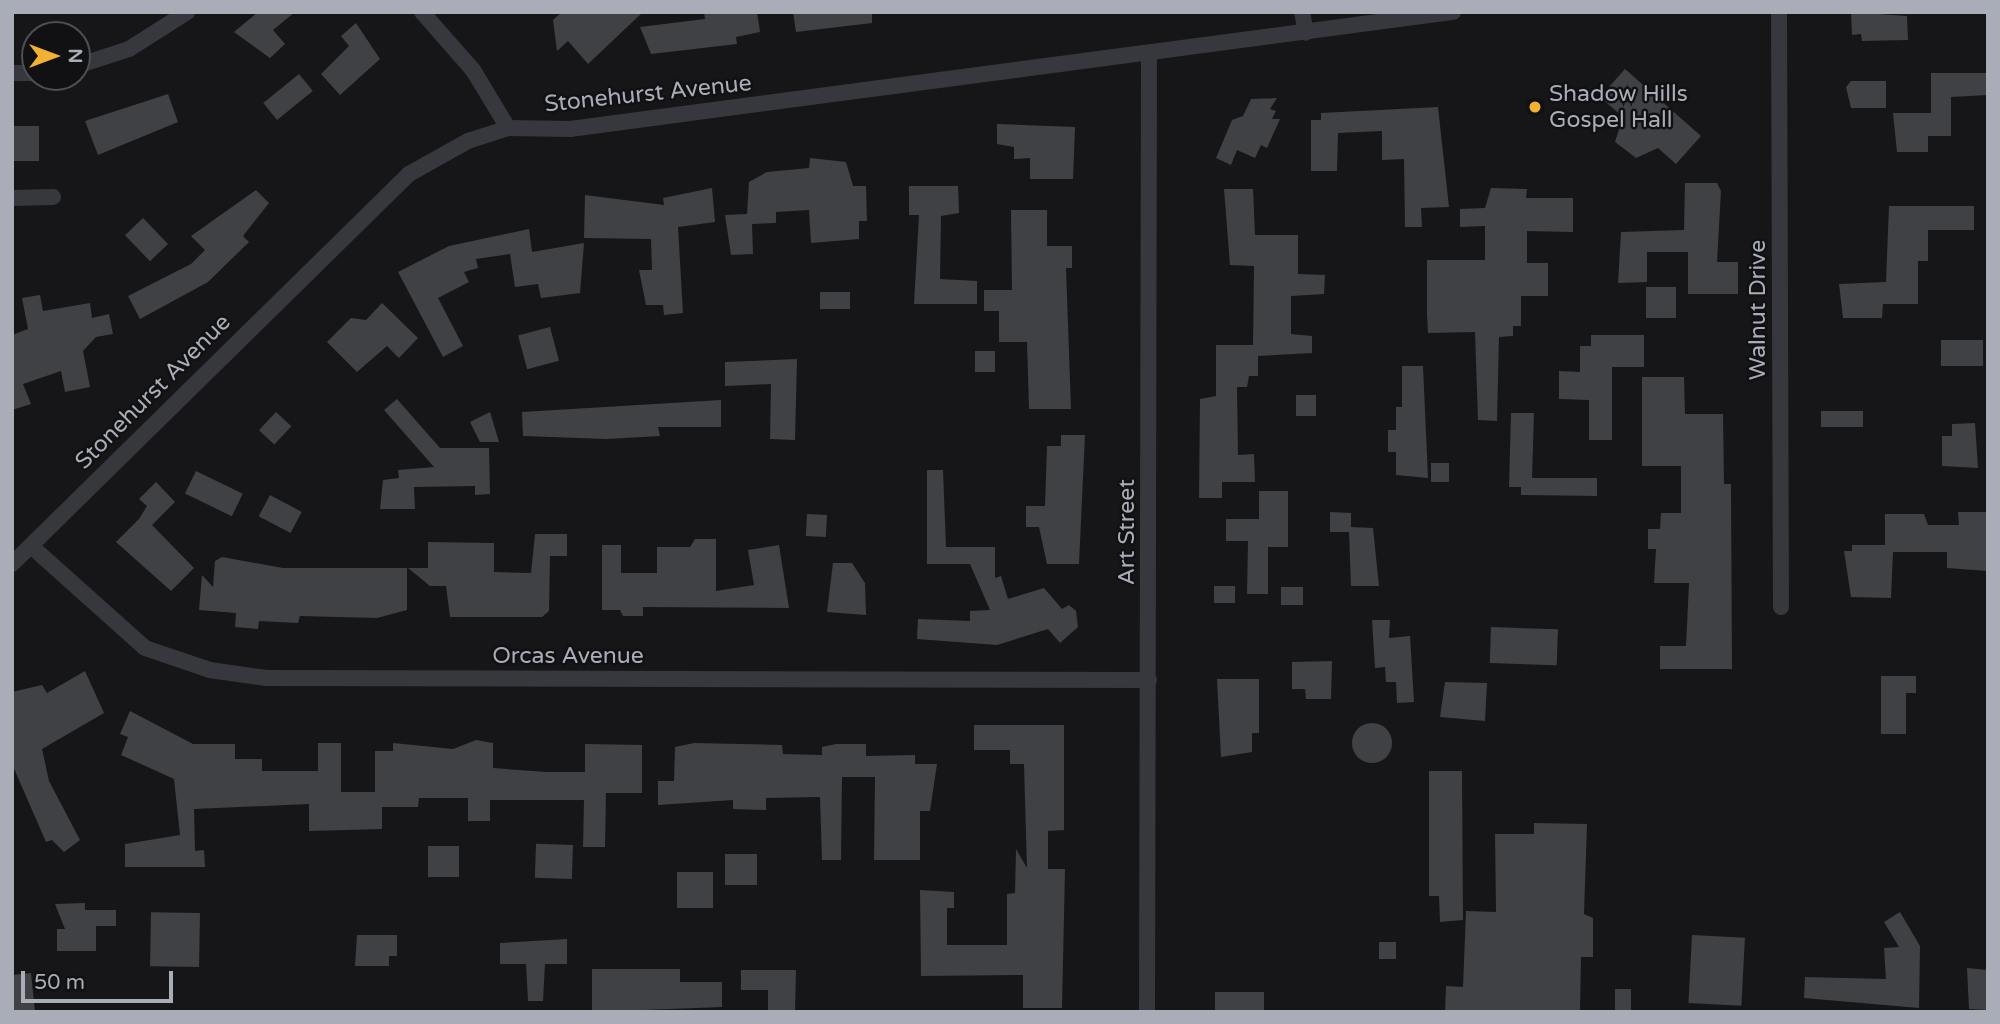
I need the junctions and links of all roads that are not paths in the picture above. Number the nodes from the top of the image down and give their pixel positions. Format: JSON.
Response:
{"nodes":[{"id":1,"x":187,"y":12,"type":"edge"},
{"id":2,"x":422,"y":12,"type":"edge"},
{"id":3,"x":1303,"y":12,"type":"edge"},
{"id":4,"x":1453,"y":12,"type":"edge"},
{"id":5,"x":1779,"y":12,"type":"edge"},
{"id":6,"x":1306,"y":33,"type":"junction"},
{"id":7,"x":1149,"y":54,"type":"junction"},
{"id":8,"x":91,"y":62,"type":"edge"},
{"id":9,"x":508,"y":128,"type":"junction"},
{"id":10,"x":53,"y":197,"type":"dead end"},
{"id":11,"x":12,"y":198,"type":"edge"},
{"id":12,"x":31,"y":546,"type":"junction"},
{"id":13,"x":12,"y":564,"type":"edge"},
{"id":14,"x":1781,"y":607,"type":"dead end"},
{"id":15,"x":1149,"y":680,"type":"junction"},
{"id":16,"x":1147,"y":1012,"type":"edge"}],
"edges":[{"from":1,"to":8,"type":"street"},
{"from":2,"to":9,"type":"street"},
{"from":3,"to":6,"type":"street"},
{"from":4,"to":6,"type":"street","name":"Stonehurst Avenue"},
{"from":5,"to":14,"type":"street","name":"Walnut Drive"},
{"from":6,"to":7,"type":"street","name":"Stonehurst Avenue"},
{"from":7,"to":9,"type":"street","name":"Stonehurst Avenue"},
{"from":7,"to":15,"type":"street","name":"Art Street"},
{"from":9,"to":12,"type":"street","name":"Stonehurst Avenue"},
{"from":10,"to":11,"type":"street"},
{"from":12,"to":13,"type":"street","name":"Stonehurst Avenue"},
{"from":12,"to":15,"type":"street","name":"Orcas Avenue"},
{"from":15,"to":16,"type":"street","name":"Art Street"}]}
